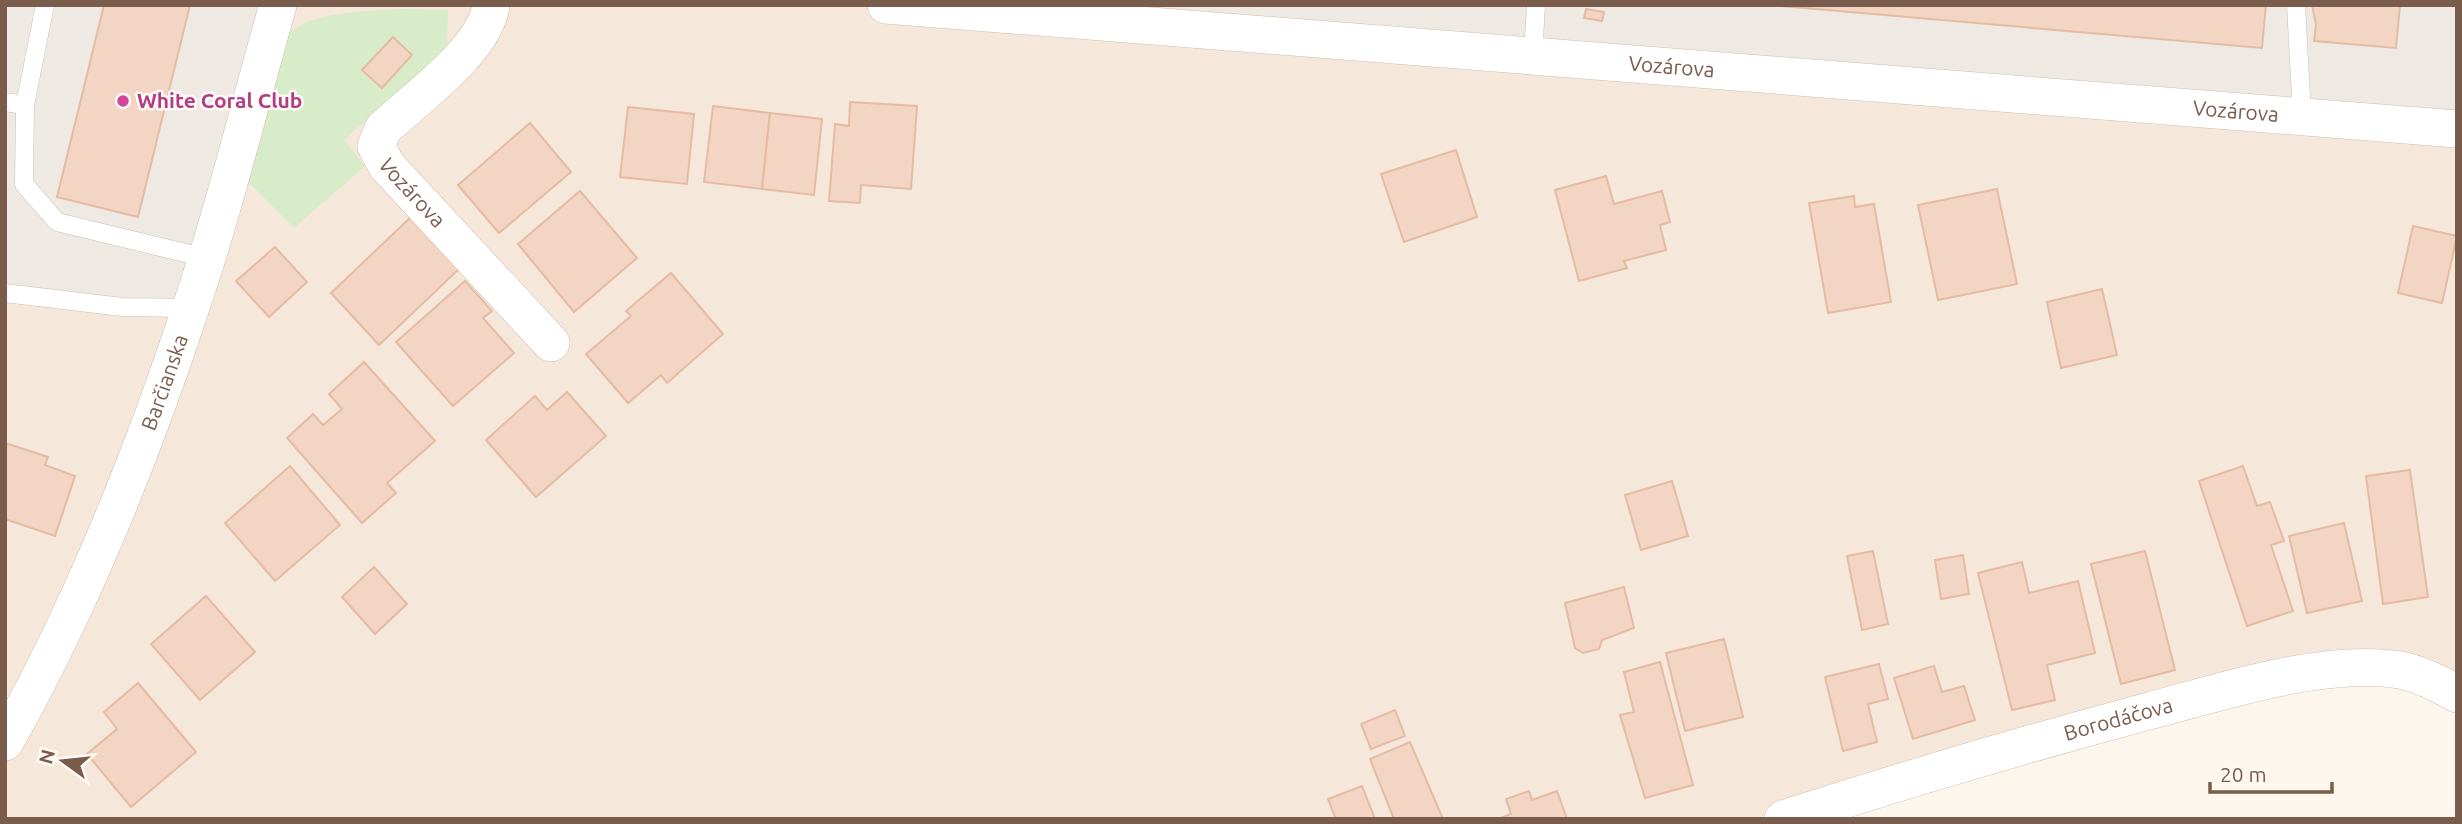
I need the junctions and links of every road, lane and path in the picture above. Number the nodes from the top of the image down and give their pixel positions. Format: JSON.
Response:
{"nodes":[{"id":1,"x":45,"y":5,"type":"edge"},
{"id":2,"x":278,"y":5,"type":"edge"},
{"id":3,"x":491,"y":5,"type":"edge"},
{"id":4,"x":886,"y":5,"type":"edge"},
{"id":5,"x":1536,"y":5,"type":"edge"},
{"id":6,"x":2297,"y":5,"type":"edge"},
{"id":7,"x":1532,"y":55,"type":"junction"},
{"id":8,"x":5,"y":102,"type":"edge"},
{"id":9,"x":25,"y":105,"type":"junction"},
{"id":10,"x":2302,"y":116,"type":"junction"},
{"id":11,"x":2457,"y":130,"type":"edge"},
{"id":12,"x":206,"y":258,"type":"junction"},
{"id":13,"x":5,"y":293,"type":"edge"},
{"id":14,"x":191,"y":308,"type":"junction"},
{"id":15,"x":551,"y":343,"type":"dead end"},
{"id":16,"x":2457,"y":694,"type":"edge"},
{"id":17,"x":5,"y":742,"type":"edge"},
{"id":18,"x":1783,"y":819,"type":"edge"}],
"edges":[{"from":1,"to":9,"type":"lane"},
{"from":2,"to":12,"type":"street","name":"Barčianska"},
{"from":3,"to":15,"type":"street","name":"Vozárova"},
{"from":4,"to":7,"type":"street","name":"Vozárova"},
{"from":5,"to":7,"type":"lane"},
{"from":6,"to":10,"type":"lane"},
{"from":7,"to":10,"type":"street","name":"Vozárova"},
{"from":8,"to":9,"type":"lane"},
{"from":9,"to":12,"type":"lane"},
{"from":10,"to":11,"type":"street","name":"Vozárova"},
{"from":12,"to":14,"type":"street","name":"Barčianska"},
{"from":13,"to":14,"type":"lane"},
{"from":14,"to":17,"type":"street","name":"Barčianska"},
{"from":16,"to":18,"type":"street","name":"Borodáčova"}]}
